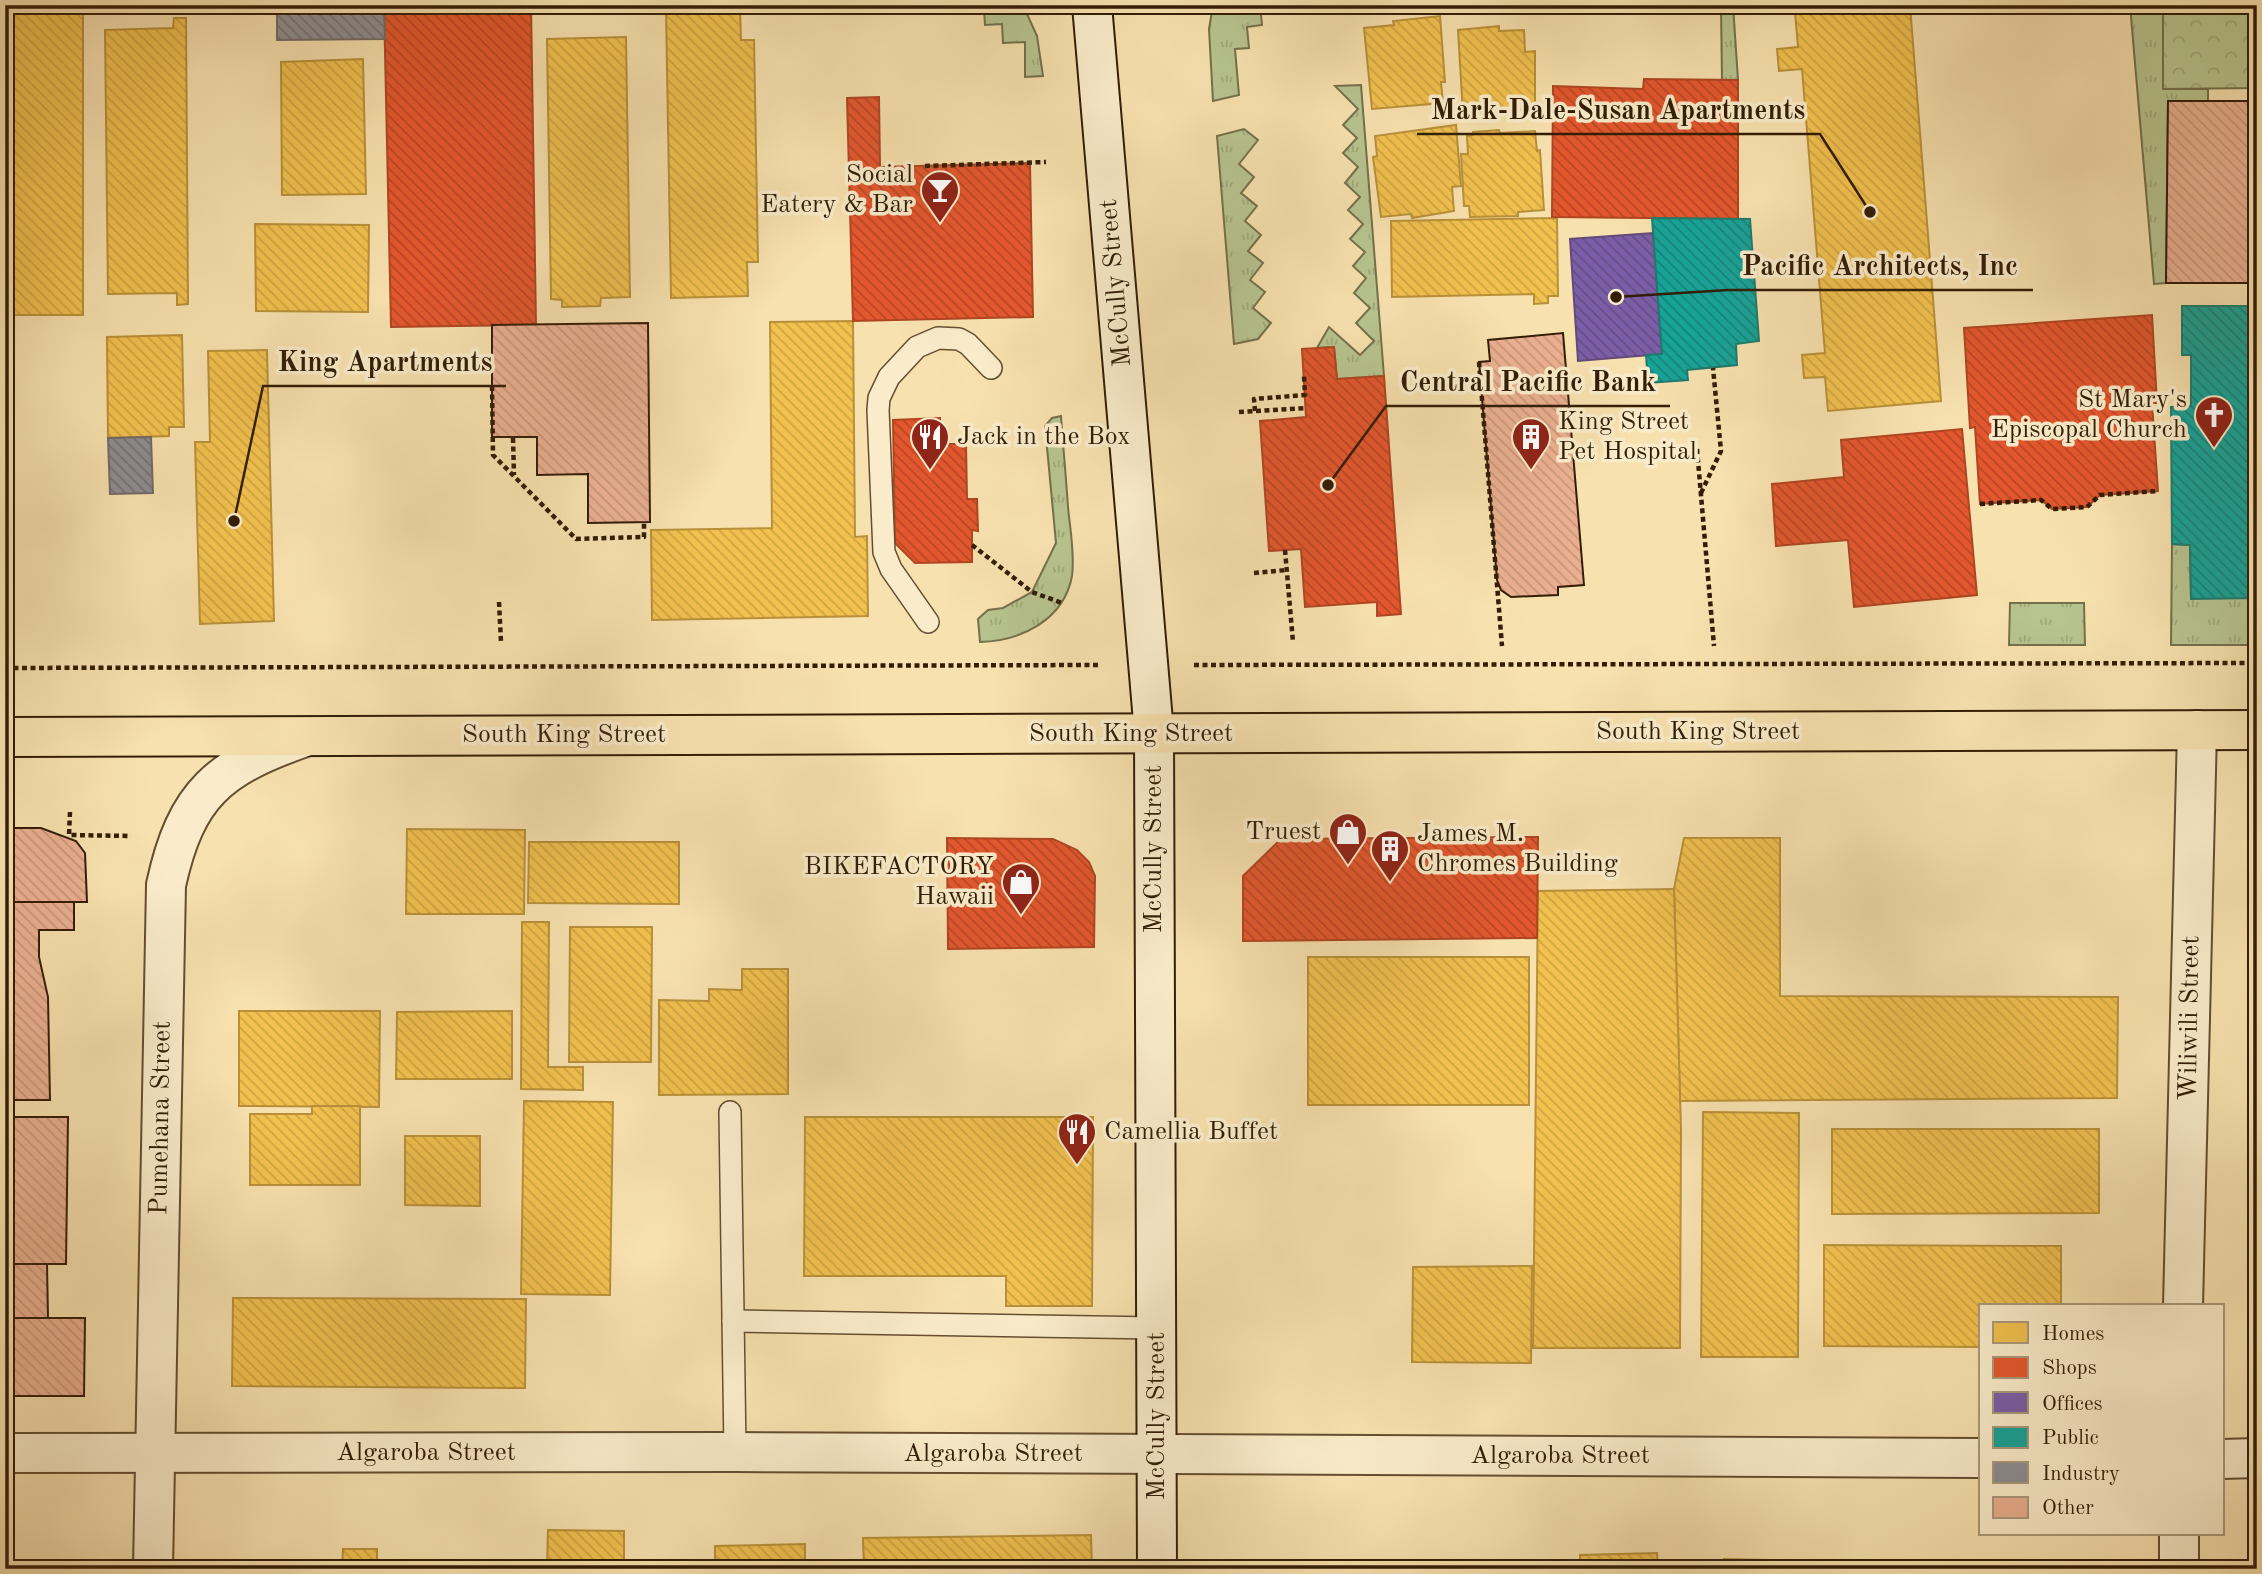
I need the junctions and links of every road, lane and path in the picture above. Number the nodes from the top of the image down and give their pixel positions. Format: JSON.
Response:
{"nodes":[{"id":1,"x":1092,"y":5,"type":"edge"},
{"id":2,"x":1046,"y":162,"type":"dead end"},
{"id":3,"x":925,"y":166,"type":"dead end"},
{"id":4,"x":5,"y":355,"type":"edge"},
{"id":5,"x":1479,"y":362,"type":"dead end"},
{"id":6,"x":991,"y":368,"type":"dead end"},
{"id":7,"x":1713,"y":368,"type":"dead end"},
{"id":8,"x":1304,"y":376,"type":"dead end"},
{"id":9,"x":5,"y":379,"type":"edge"},
{"id":10,"x":492,"y":386,"type":"dead end"},
{"id":11,"x":1306,"y":408,"type":"dead end"},
{"id":12,"x":1255,"y":411,"type":"junction"},
{"id":13,"x":1239,"y":412,"type":"dead end"},
{"id":14,"x":513,"y":438,"type":"dead end"},
{"id":15,"x":1697,"y":449,"type":"dead end"},
{"id":16,"x":514,"y":476,"type":"junction"},
{"id":17,"x":2158,"y":491,"type":"dead end"},
{"id":18,"x":1701,"y":493,"type":"junction"},
{"id":19,"x":1980,"y":505,"type":"dead end"},
{"id":20,"x":644,"y":522,"type":"dead end"},
{"id":21,"x":5,"y":527,"type":"edge"},
{"id":22,"x":972,"y":545,"type":"dead end"},
{"id":23,"x":1285,"y":550,"type":"dead end"},
{"id":24,"x":1286,"y":570,"type":"junction"},
{"id":25,"x":1254,"y":573,"type":"dead end"},
{"id":26,"x":5,"y":576,"type":"edge"},
{"id":27,"x":499,"y":602,"type":"dead end"},
{"id":28,"x":1062,"y":603,"type":"dead end"},
{"id":29,"x":7,"y":622,"type":"dead end"},
{"id":30,"x":928,"y":622,"type":"dead end"},
{"id":31,"x":501,"y":642,"type":"dead end"},
{"id":32,"x":1293,"y":642,"type":"dead end"},
{"id":33,"x":9,"y":643,"type":"dead end"},
{"id":34,"x":1502,"y":646,"type":"dead end"},
{"id":35,"x":1714,"y":646,"type":"dead end"},
{"id":36,"x":2257,"y":663,"type":"edge"},
{"id":37,"x":1024,"y":665,"type":"dead end"},
{"id":38,"x":1279,"y":665,"type":"dead end"},
{"id":39,"x":5,"y":668,"type":"edge"},
{"id":40,"x":2197,"y":730,"type":"junction"},
{"id":41,"x":2257,"y":730,"type":"edge"},
{"id":42,"x":1154,"y":733,"type":"junction"},
{"id":43,"x":5,"y":737,"type":"edge"},
{"id":44,"x":306,"y":737,"type":"junction"},
{"id":45,"x":70,"y":812,"type":"dead end"},
{"id":46,"x":134,"y":836,"type":"dead end"},
{"id":47,"x":730,"y":1112,"type":"dead end"},
{"id":48,"x":2183,"y":1304,"type":"edge"},
{"id":49,"x":733,"y":1321,"type":"junction"},
{"id":50,"x":1156,"y":1328,"type":"junction"},
{"id":51,"x":735,"y":1452,"type":"junction"},
{"id":52,"x":5,"y":1453,"type":"edge"},
{"id":53,"x":154,"y":1454,"type":"junction"},
{"id":54,"x":1157,"y":1455,"type":"junction"},
{"id":55,"x":1979,"y":1458,"type":"edge"},
{"id":56,"x":2257,"y":1458,"type":"edge"},
{"id":57,"x":2224,"y":1459,"type":"edge"},
{"id":58,"x":2179,"y":1536,"type":"edge"},
{"id":59,"x":153,"y":1569,"type":"edge"},
{"id":60,"x":1157,"y":1569,"type":"edge"},
{"id":61,"x":2179,"y":1569,"type":"edge"}],
"edges":[{"from":1,"to":42,"type":"street","name":"McCully Street"},
{"from":2,"to":3,"type":"path"},
{"from":4,"to":9,"type":"path"},
{"from":5,"to":34,"type":"path"},
{"from":6,"to":30,"type":"lane"},
{"from":7,"to":18,"type":"path"},
{"from":8,"to":12,"type":"path"},
{"from":10,"to":16,"type":"path"},
{"from":11,"to":12,"type":"path"},
{"from":12,"to":13,"type":"path"},
{"from":14,"to":16,"type":"path"},
{"from":15,"to":18,"type":"path"},
{"from":16,"to":20,"type":"path"},
{"from":17,"to":19,"type":"path"},
{"from":18,"to":35,"type":"path"},
{"from":21,"to":26,"type":"path"},
{"from":22,"to":28,"type":"path"},
{"from":23,"to":24,"type":"path"},
{"from":24,"to":25,"type":"path"},
{"from":24,"to":32,"type":"path"},
{"from":27,"to":31,"type":"path"},
{"from":29,"to":33,"type":"path"},
{"from":36,"to":38,"type":"path"},
{"from":37,"to":39,"type":"path"},
{"from":40,"to":41,"type":"main road","name":"South King Street"},
{"from":40,"to":42,"type":"main road","name":"South King Street"},
{"from":40,"to":48,"type":"street","name":"Wiliwili Street"},
{"from":42,"to":44,"type":"main road","name":"South King Street"},
{"from":42,"to":50,"type":"street","name":"McCully Street"},
{"from":43,"to":44,"type":"main road","name":"South King Street"},
{"from":44,"to":53,"type":"street","name":"Pumehana Street"},
{"from":45,"to":46,"type":"path"},
{"from":47,"to":49,"type":"lane"},
{"from":49,"to":50,"type":"lane"},
{"from":49,"to":51,"type":"lane"},
{"from":50,"to":54,"type":"street","name":"McCully Street"},
{"from":51,"to":53,"type":"street","name":"Algaroba Street"},
{"from":51,"to":54,"type":"street","name":"Algaroba Street"},
{"from":52,"to":53,"type":"street","name":"Algaroba Street"},
{"from":53,"to":59,"type":"street","name":"Pumehana Street"},
{"from":54,"to":55,"type":"street","name":"Algaroba Street"},
{"from":54,"to":60,"type":"street","name":"McCully Street"},
{"from":56,"to":57,"type":"street"},
{"from":58,"to":61,"type":"street"}]}
